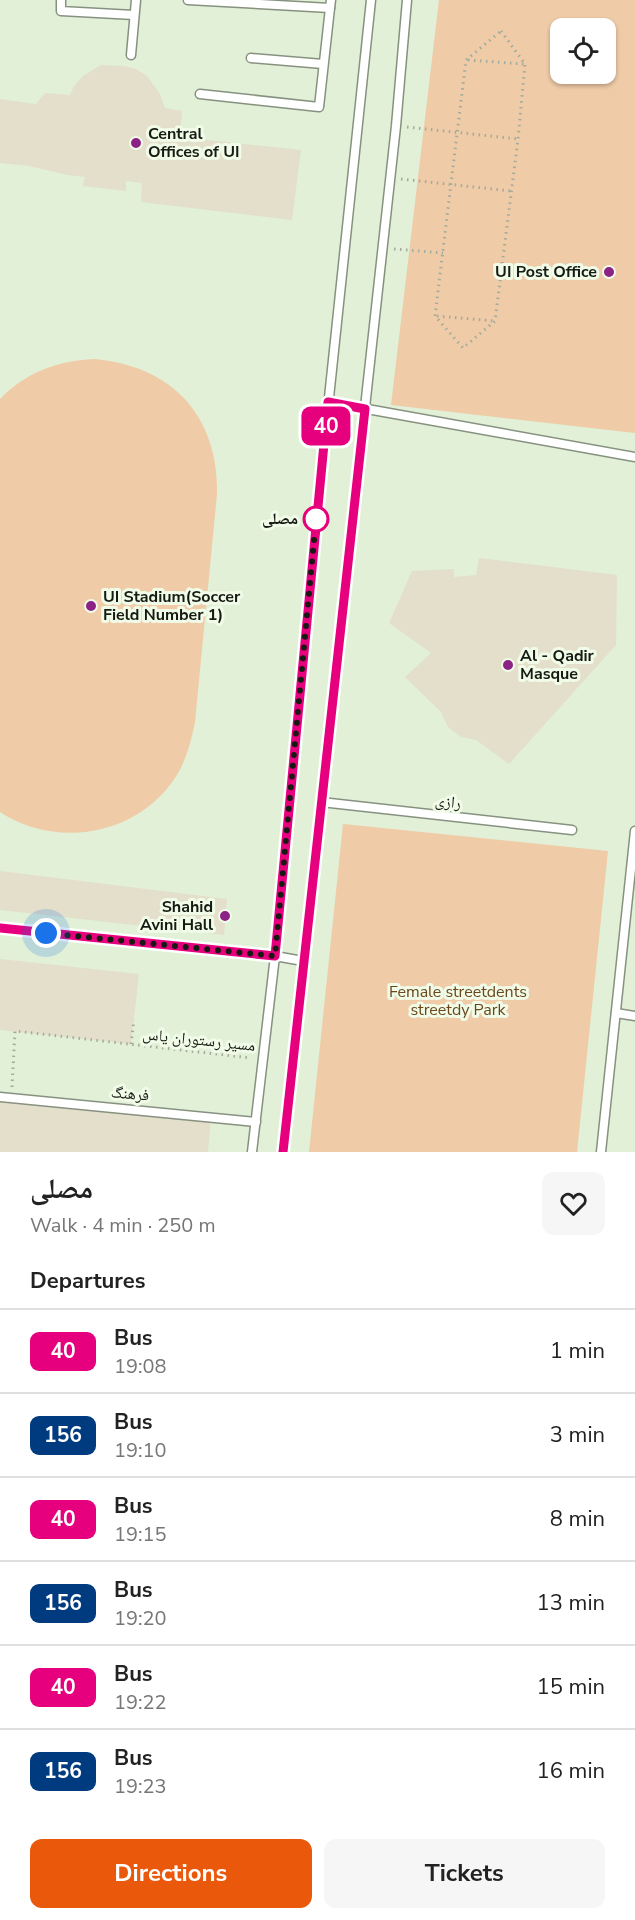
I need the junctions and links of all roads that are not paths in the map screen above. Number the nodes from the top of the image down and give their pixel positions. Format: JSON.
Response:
{"nodes":[{"id":1,"x":61,"y":0,"type":"edge"},
{"id":2,"x":136,"y":0,"type":"edge"},
{"id":3,"x":188,"y":0,"type":"edge"},
{"id":4,"x":371,"y":0,"type":"edge"},
{"id":5,"x":406,"y":0,"type":"edge"},
{"id":6,"x":330,"y":4,"type":"edge"},
{"id":7,"x":134,"y":15,"type":"junction"},
{"id":8,"x":131,"y":55,"type":"dead end"},
{"id":9,"x":251,"y":58,"type":"dead end"},
{"id":10,"x":323,"y":64,"type":"junction"},
{"id":11,"x":200,"y":94,"type":"dead end"},
{"id":12,"x":328,"y":402,"type":"junction"},
{"id":13,"x":365,"y":409,"type":"junction"},
{"id":14,"x":635,"y":457,"type":"edge"},
{"id":15,"x":321,"y":802,"type":"junction"},
{"id":16,"x":572,"y":830,"type":"dead end"},
{"id":17,"x":635,"y":831,"type":"edge"},
{"id":18,"x":0,"y":928,"type":"edge"},
{"id":19,"x":275,"y":956,"type":"junction"},
{"id":20,"x":303,"y":961,"type":"junction"},
{"id":21,"x":616,"y":1014,"type":"junction"},
{"id":22,"x":635,"y":1016,"type":"edge"},
{"id":23,"x":0,"y":1097,"type":"edge"},
{"id":24,"x":256,"y":1122,"type":"junction"},
{"id":25,"x":252,"y":1152,"type":"edge"},
{"id":26,"x":283,"y":1152,"type":"edge"},
{"id":27,"x":601,"y":1152,"type":"edge"}],
"edges":[{"from":1,"to":7,"type":"lane"},
{"from":2,"to":7,"type":"lane"},
{"from":3,"to":6,"type":"lane"},
{"from":4,"to":12,"type":"lane"},
{"from":5,"to":13,"type":"lane"},
{"from":6,"to":10,"type":"lane"},
{"from":7,"to":8,"type":"lane"},
{"from":9,"to":10,"type":"lane"},
{"from":10,"to":11,"type":"lane"},
{"from":12,"to":13,"type":"lane"},
{"from":12,"to":19,"type":"lane"},
{"from":13,"to":14,"type":"lane"},
{"from":13,"to":15,"type":"lane"},
{"from":15,"to":16,"type":"lane","name":"رازی"},
{"from":15,"to":20,"type":"lane"},
{"from":17,"to":21,"type":"lane"},
{"from":18,"to":19,"type":"lane"},
{"from":19,"to":20,"type":"lane"},
{"from":19,"to":24,"type":"lane"},
{"from":20,"to":26,"type":"lane"},
{"from":21,"to":22,"type":"lane"},
{"from":21,"to":27,"type":"lane"},
{"from":23,"to":24,"type":"lane","name":"فرهنگ"},
{"from":24,"to":25,"type":"lane"}]}
